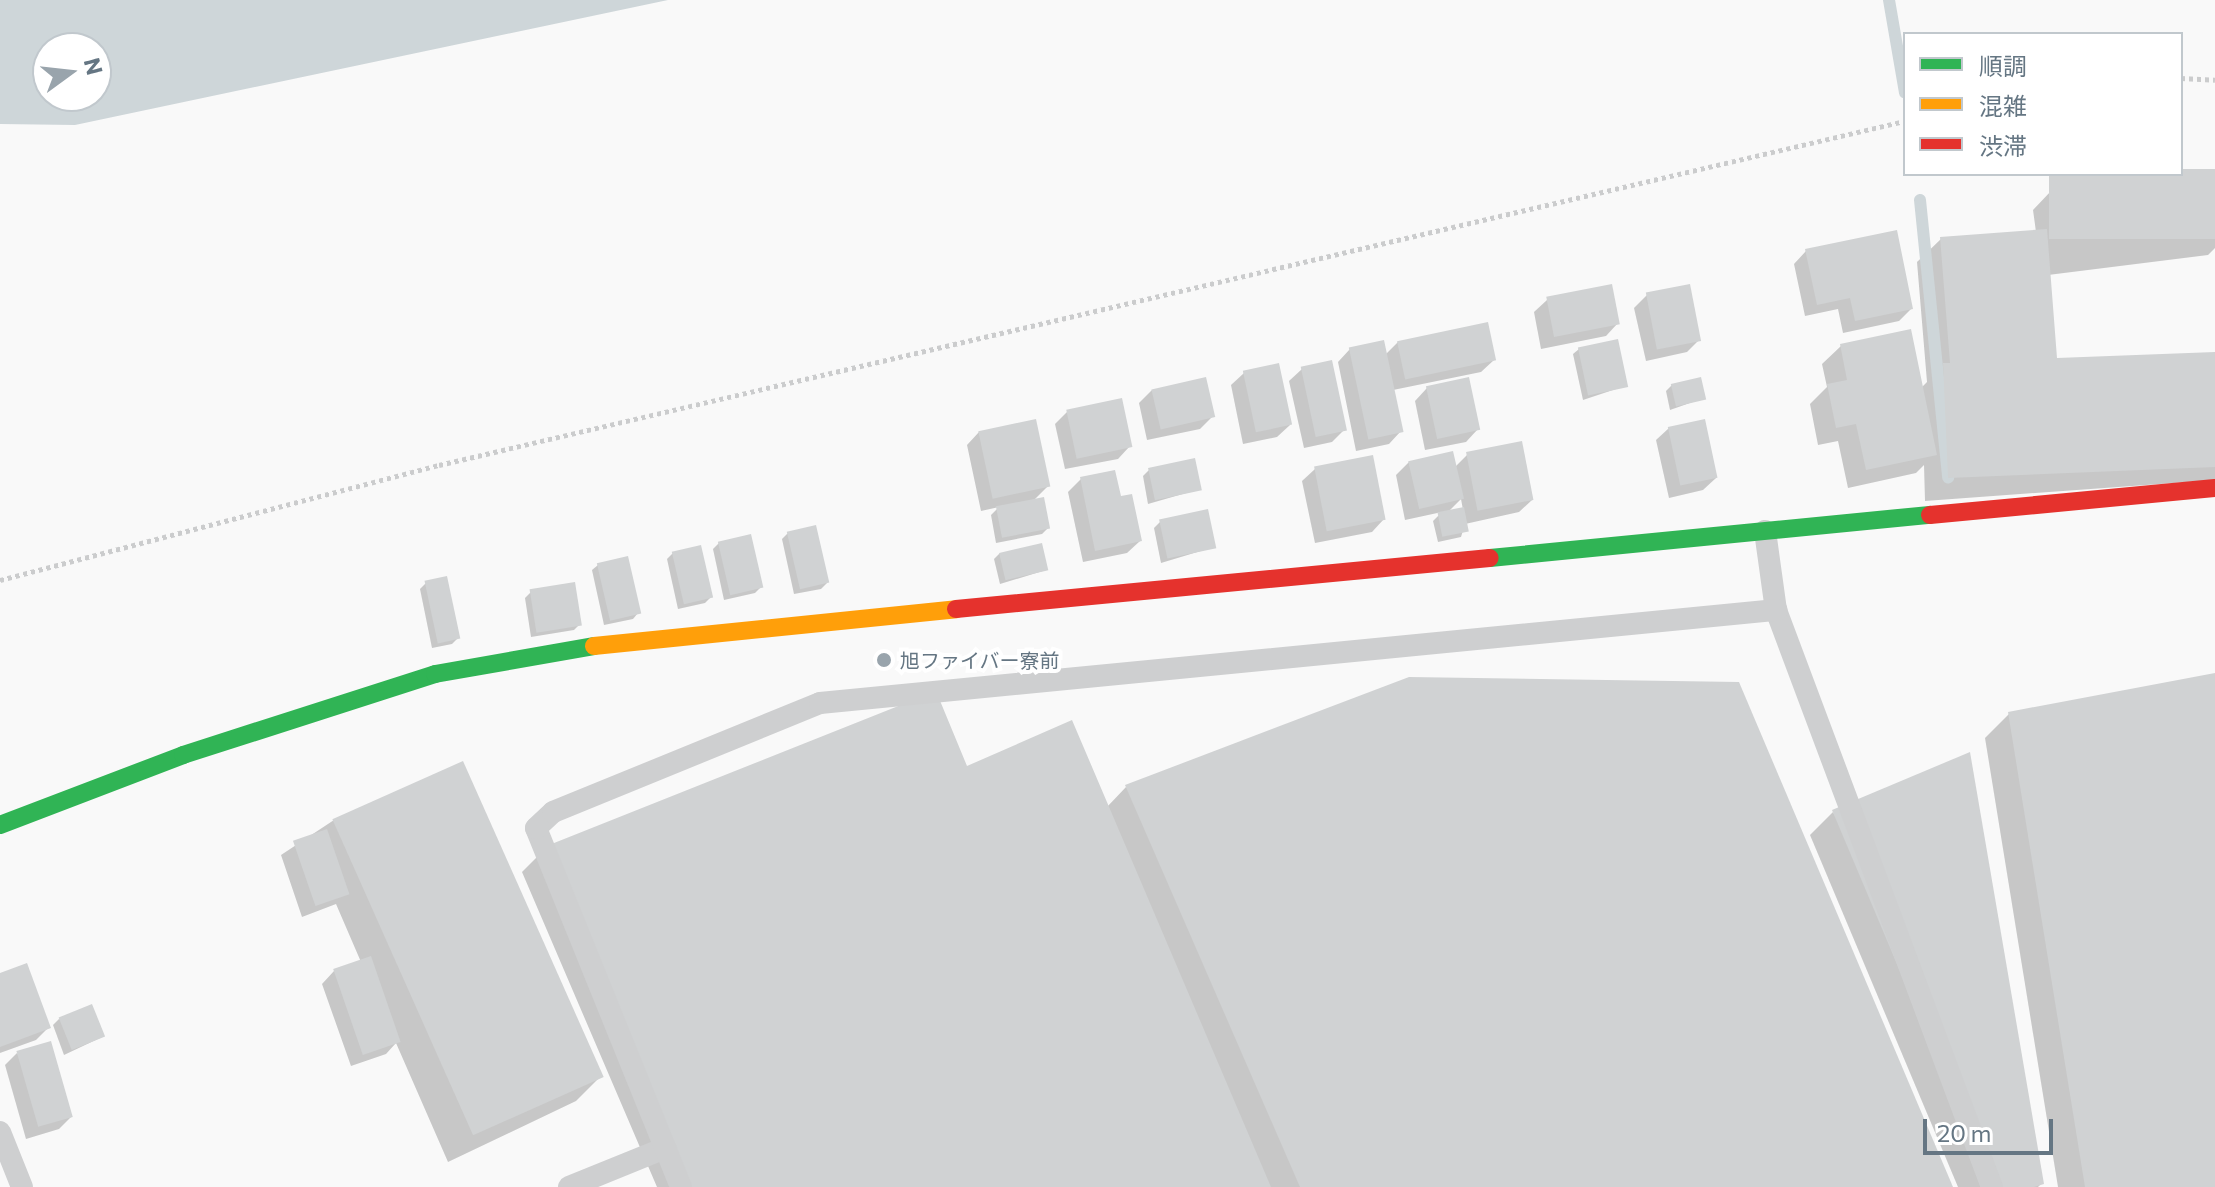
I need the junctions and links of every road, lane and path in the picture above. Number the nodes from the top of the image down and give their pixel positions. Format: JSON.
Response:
{"nodes":[{"id":1,"x":2183,"y":78,"type":"edge"},
{"id":2,"x":2215,"y":80,"type":"edge"},
{"id":3,"x":1903,"y":122,"type":"edge"},
{"id":4,"x":2215,"y":488,"type":"edge"},
{"id":5,"x":1765,"y":531,"type":"junction"},
{"id":6,"x":0,"y":580,"type":"edge"},
{"id":7,"x":1776,"y":610,"type":"junction"},
{"id":8,"x":0,"y":825,"type":"edge"},
{"id":9,"x":0,"y":1132,"type":"edge"},
{"id":10,"x":665,"y":1148,"type":"junction"},
{"id":11,"x":22,"y":1187,"type":"edge"},
{"id":12,"x":569,"y":1187,"type":"edge"},
{"id":13,"x":681,"y":1187,"type":"edge"},
{"id":14,"x":1992,"y":1187,"type":"edge"}],
"edges":[{"from":1,"to":2,"type":"path"},
{"from":3,"to":6,"type":"path"},
{"from":4,"to":5,"type":"street"},
{"from":5,"to":7,"type":"lane"},
{"from":5,"to":8,"type":"street"},
{"from":7,"to":10,"type":"lane"},
{"from":7,"to":14,"type":"lane"},
{"from":9,"to":11,"type":"lane"},
{"from":10,"to":12,"type":"lane"},
{"from":10,"to":13,"type":"lane"}]}
